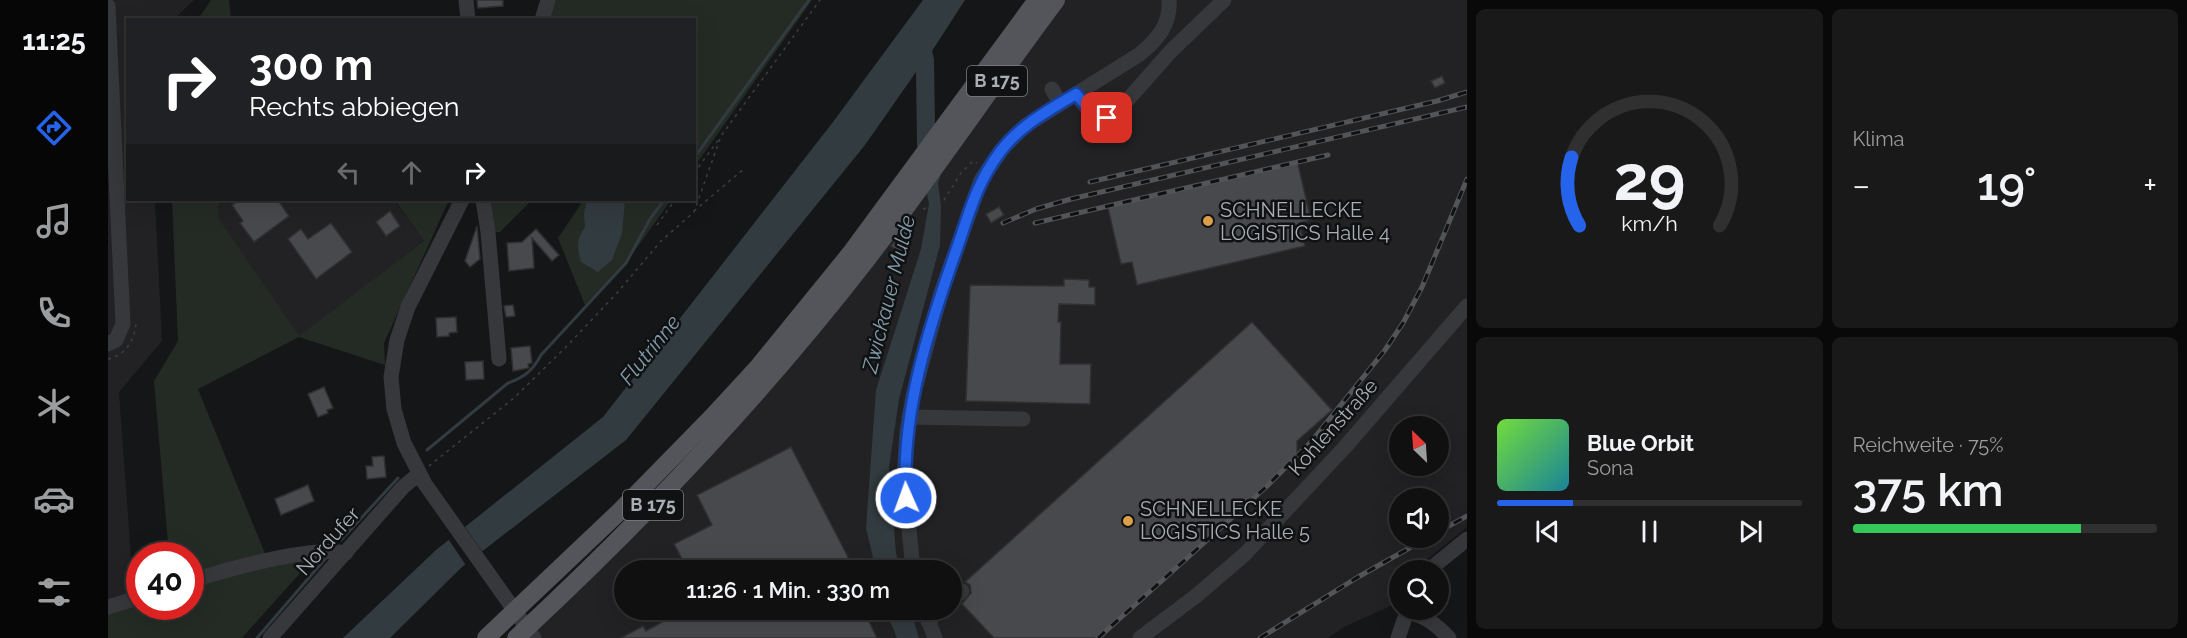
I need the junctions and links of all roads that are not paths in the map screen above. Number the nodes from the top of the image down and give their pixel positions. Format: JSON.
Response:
{"nodes":[{"id":1,"x":466,"y":0,"type":"edge"},
{"id":2,"x":548,"y":0,"type":"edge"},
{"id":3,"x":1037,"y":0,"type":"edge"},
{"id":4,"x":1056,"y":0,"type":"edge"},
{"id":5,"x":1169,"y":0,"type":"edge"},
{"id":6,"x":1224,"y":0,"type":"edge"},
{"id":7,"x":108,"y":6,"type":"edge"},
{"id":8,"x":468,"y":18,"type":"edge"},
{"id":9,"x":543,"y":18,"type":"edge"},
{"id":10,"x":1052,"y":89,"type":"dead end"},
{"id":11,"x":1076,"y":94,"type":"junction"},
{"id":12,"x":1060,"y":104,"type":"junction"},
{"id":13,"x":943,"y":142,"type":"junction"},
{"id":14,"x":461,"y":201,"type":"edge"},
{"id":15,"x":483,"y":201,"type":"edge"},
{"id":16,"x":1467,"y":306,"type":"edge"},
{"id":17,"x":108,"y":344,"type":"edge"},
{"id":18,"x":499,"y":359,"type":"dead end"},
{"id":19,"x":909,"y":417,"type":"junction"},
{"id":20,"x":1023,"y":419,"type":"dead end"},
{"id":21,"x":422,"y":479,"type":"junction"},
{"id":22,"x":1467,"y":539,"type":"edge"},
{"id":23,"x":346,"y":553,"type":"junction"},
{"id":24,"x":912,"y":560,"type":"edge"},
{"id":25,"x":1441,"y":560,"type":"edge"},
{"id":26,"x":204,"y":577,"type":"edge"},
{"id":27,"x":126,"y":601,"type":"edge"},
{"id":28,"x":108,"y":607,"type":"edge"},
{"id":29,"x":514,"y":611,"type":"junction"},
{"id":30,"x":928,"y":620,"type":"edge"},
{"id":31,"x":1404,"y":620,"type":"edge"},
{"id":32,"x":1429,"y":620,"type":"edge"},
{"id":33,"x":526,"y":635,"type":"edge"},
{"id":34,"x":270,"y":638,"type":"edge"},
{"id":35,"x":486,"y":638,"type":"edge"},
{"id":36,"x":935,"y":638,"type":"edge"},
{"id":37,"x":1140,"y":638,"type":"edge"},
{"id":38,"x":1398,"y":638,"type":"edge"},
{"id":39,"x":1449,"y":638,"type":"edge"}],
"edges":[{"from":1,"to":8,"type":"street"},
{"from":2,"to":9,"type":"street"},
{"from":3,"to":13,"type":"main road","number":"B 175"},
{"from":4,"to":13,"type":"main road","number":"B 175"},
{"from":5,"to":11,"type":"street"},
{"from":6,"to":11,"type":"street"},
{"from":7,"to":17,"type":"street"},
{"from":10,"to":12,"type":"street"},
{"from":11,"to":12,"type":"street"},
{"from":12,"to":19,"type":"street"},
{"from":13,"to":29,"type":"main road","number":"B 175"},
{"from":13,"to":33,"type":"main road","number":"B 175"},
{"from":14,"to":21,"type":"street"},
{"from":15,"to":18,"type":"street"},
{"from":16,"to":37,"type":"street","name":"Kohlenstraße"},
{"from":19,"to":20,"type":"street"},
{"from":19,"to":24,"type":"street"},
{"from":21,"to":23,"type":"street","name":"Nordufer"},
{"from":21,"to":29,"type":"street"},
{"from":22,"to":25,"type":"street"},
{"from":23,"to":26,"type":"street"},
{"from":23,"to":34,"type":"street","name":"Nordufer"},
{"from":27,"to":28,"type":"street"},
{"from":29,"to":33,"type":"street"},
{"from":29,"to":35,"type":"main road","number":"B 175"},
{"from":30,"to":36,"type":"street"},
{"from":31,"to":38,"type":"street"},
{"from":32,"to":39,"type":"street"}]}
